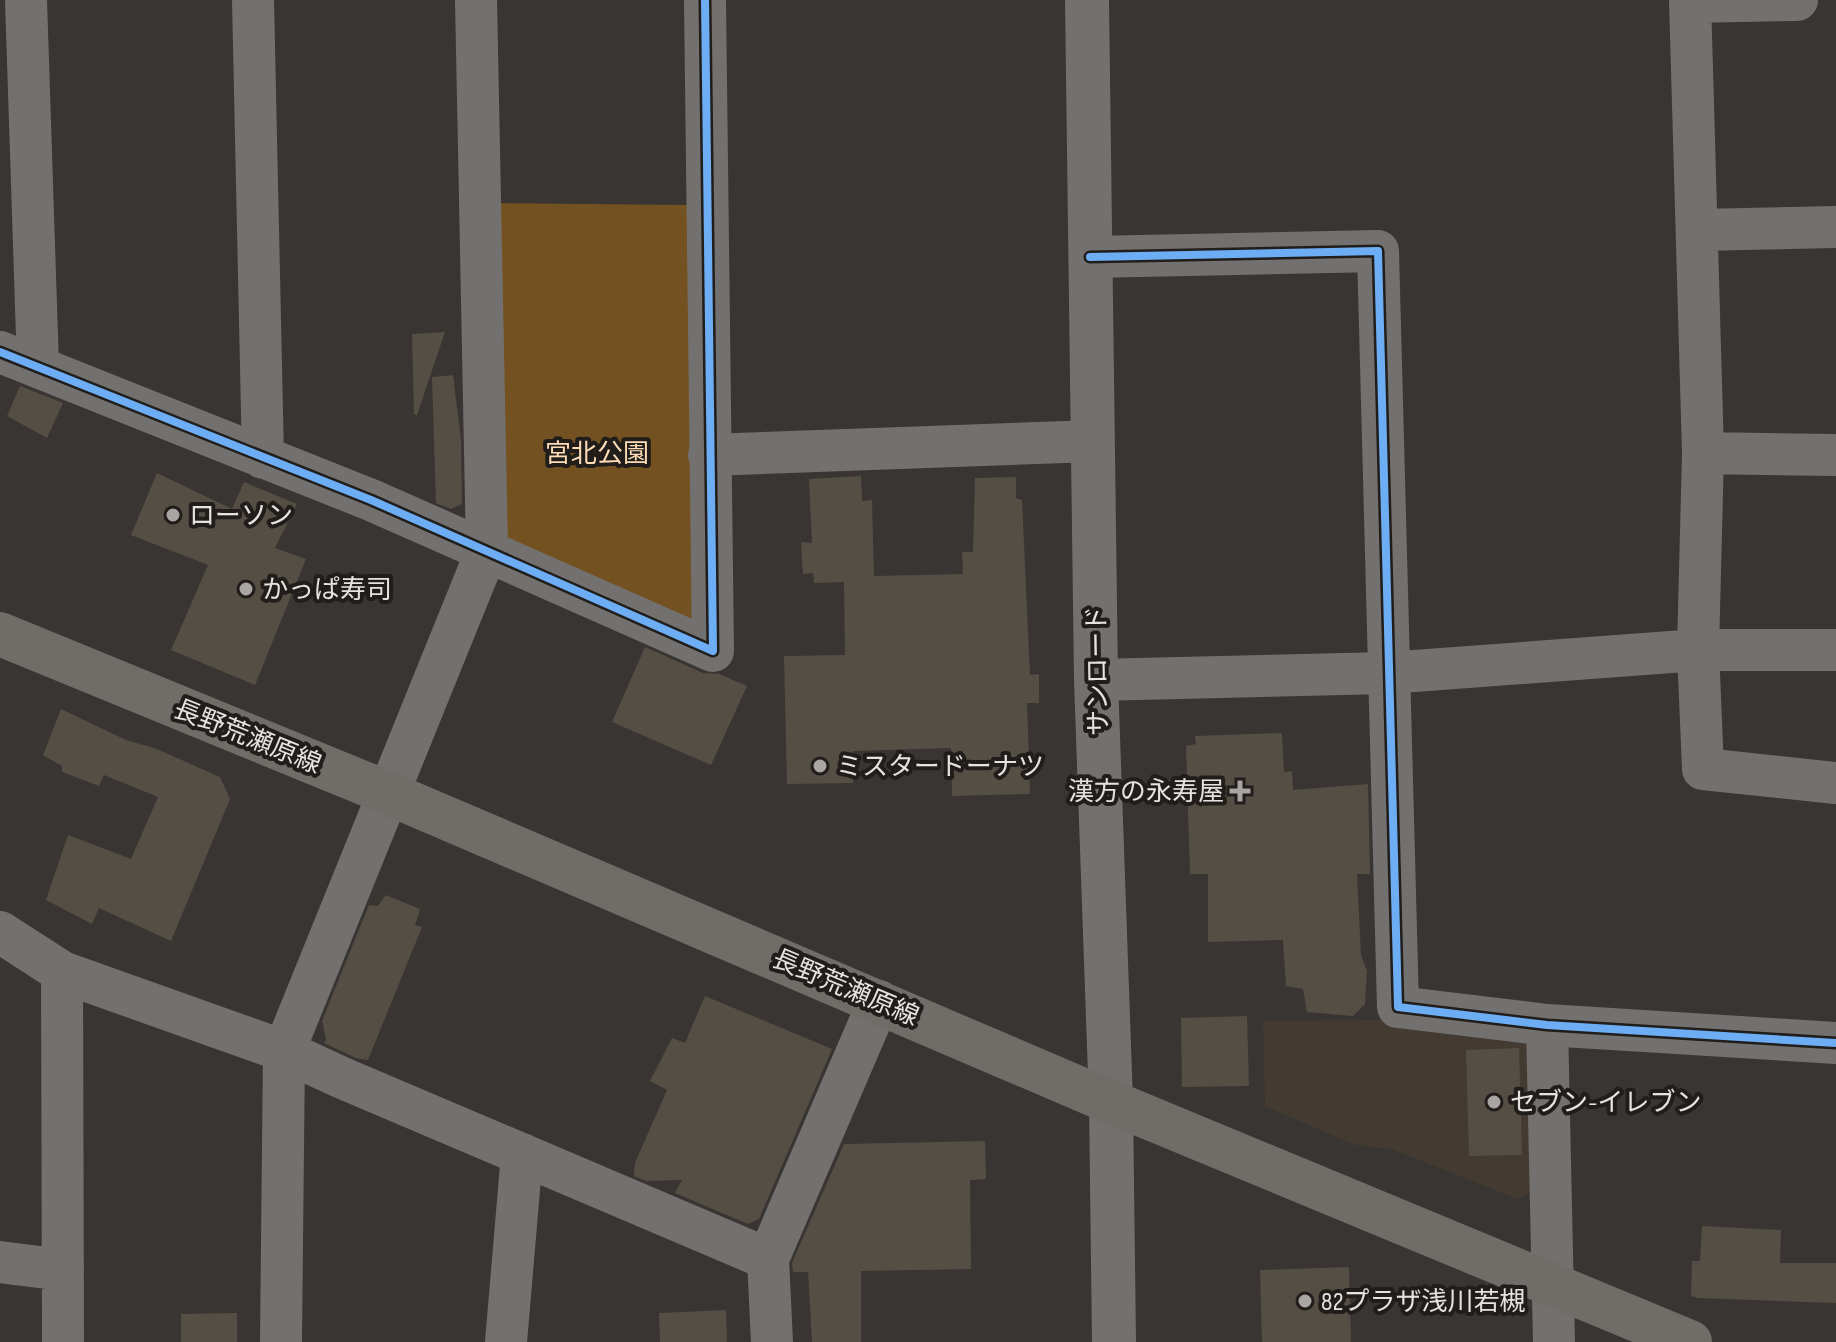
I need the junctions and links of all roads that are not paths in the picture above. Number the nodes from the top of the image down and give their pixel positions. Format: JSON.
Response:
{"nodes":[{"id":1,"x":26,"y":0,"type":"edge"},
{"id":2,"x":253,"y":0,"type":"edge"},
{"id":3,"x":476,"y":0,"type":"edge"},
{"id":4,"x":705,"y":0,"type":"edge"},
{"id":5,"x":1087,"y":0,"type":"edge"},
{"id":6,"x":1797,"y":0,"type":"edge"},
{"id":7,"x":1690,"y":1,"type":"edge"},
{"id":8,"x":1836,"y":227,"type":"edge"},
{"id":9,"x":1697,"y":230,"type":"junction"},
{"id":10,"x":1090,"y":257,"type":"junction"},
{"id":11,"x":0,"y":352,"type":"edge"},
{"id":12,"x":38,"y":367,"type":"junction"},
{"id":13,"x":1093,"y":441,"type":"junction"},
{"id":14,"x":1703,"y":453,"type":"junction"},
{"id":15,"x":709,"y":455,"type":"junction"},
{"id":16,"x":1836,"y":455,"type":"edge"},
{"id":17,"x":263,"y":458,"type":"junction"},
{"id":18,"x":487,"y":550,"type":"junction"},
{"id":19,"x":0,"y":634,"type":"edge"},
{"id":20,"x":1698,"y":650,"type":"junction"},
{"id":21,"x":1836,"y":650,"type":"edge"},
{"id":22,"x":1387,"y":673,"type":"junction"},
{"id":23,"x":1096,"y":680,"type":"junction"},
{"id":24,"x":1836,"y":783,"type":"edge"},
{"id":25,"x":390,"y":794,"type":"junction"},
{"id":26,"x":0,"y":932,"type":"edge"},
{"id":27,"x":62,"y":972,"type":"junction"},
{"id":28,"x":879,"y":1001,"type":"junction"},
{"id":29,"x":1547,"y":1025,"type":"junction"},
{"id":30,"x":1836,"y":1043,"type":"edge"},
{"id":31,"x":284,"y":1051,"type":"junction"},
{"id":32,"x":1111,"y":1102,"type":"junction"},
{"id":33,"x":522,"y":1154,"type":"junction"},
{"id":34,"x":768,"y":1259,"type":"junction"},
{"id":35,"x":0,"y":1262,"type":"edge"},
{"id":36,"x":63,"y":1270,"type":"junction"},
{"id":37,"x":1553,"y":1284,"type":"junction"},
{"id":38,"x":63,"y":1342,"type":"edge"},
{"id":39,"x":281,"y":1342,"type":"edge"},
{"id":40,"x":506,"y":1342,"type":"edge"},
{"id":41,"x":772,"y":1342,"type":"edge"},
{"id":42,"x":1114,"y":1342,"type":"edge"},
{"id":43,"x":1554,"y":1342,"type":"edge"},
{"id":44,"x":1690,"y":1342,"type":"edge"}],
"edges":[{"from":1,"to":12,"type":"street"},
{"from":2,"to":17,"type":"street"},
{"from":3,"to":18,"type":"street"},
{"from":4,"to":15,"type":"street"},
{"from":5,"to":10,"type":"street","name":"サンロード"},
{"from":6,"to":7,"type":"street"},
{"from":7,"to":9,"type":"street"},
{"from":8,"to":9,"type":"street"},
{"from":9,"to":14,"type":"street"},
{"from":10,"to":13,"type":"street","name":"サンロード"},
{"from":10,"to":22,"type":"street"},
{"from":11,"to":12,"type":"street"},
{"from":12,"to":17,"type":"street"},
{"from":13,"to":15,"type":"street"},
{"from":13,"to":23,"type":"street","name":"サンロード"},
{"from":14,"to":16,"type":"street"},
{"from":14,"to":20,"type":"street"},
{"from":15,"to":18,"type":"street"},
{"from":17,"to":18,"type":"street"},
{"from":18,"to":25,"type":"street"},
{"from":19,"to":25,"type":"main road","name":"長野荒瀬原線"},
{"from":20,"to":21,"type":"street"},
{"from":20,"to":22,"type":"street"},
{"from":20,"to":24,"type":"street"},
{"from":22,"to":23,"type":"street"},
{"from":22,"to":29,"type":"street"},
{"from":23,"to":32,"type":"street","name":"サンロード"},
{"from":25,"to":28,"type":"main road","name":"長野荒瀬原線"},
{"from":25,"to":31,"type":"street"},
{"from":26,"to":27,"type":"street"},
{"from":27,"to":31,"type":"street"},
{"from":27,"to":36,"type":"street"},
{"from":28,"to":32,"type":"main road","name":"長野荒瀬原線"},
{"from":28,"to":34,"type":"street"},
{"from":29,"to":30,"type":"street"},
{"from":29,"to":37,"type":"street"},
{"from":31,"to":33,"type":"street"},
{"from":31,"to":39,"type":"street"},
{"from":32,"to":37,"type":"main road","name":"長野荒瀬原線"},
{"from":32,"to":42,"type":"street","name":"サンロード"},
{"from":33,"to":34,"type":"street"},
{"from":33,"to":40,"type":"street"},
{"from":34,"to":41,"type":"street"},
{"from":35,"to":36,"type":"street"},
{"from":36,"to":38,"type":"street"},
{"from":37,"to":43,"type":"street"},
{"from":37,"to":44,"type":"main road","name":"長野荒瀬原線"}]}
